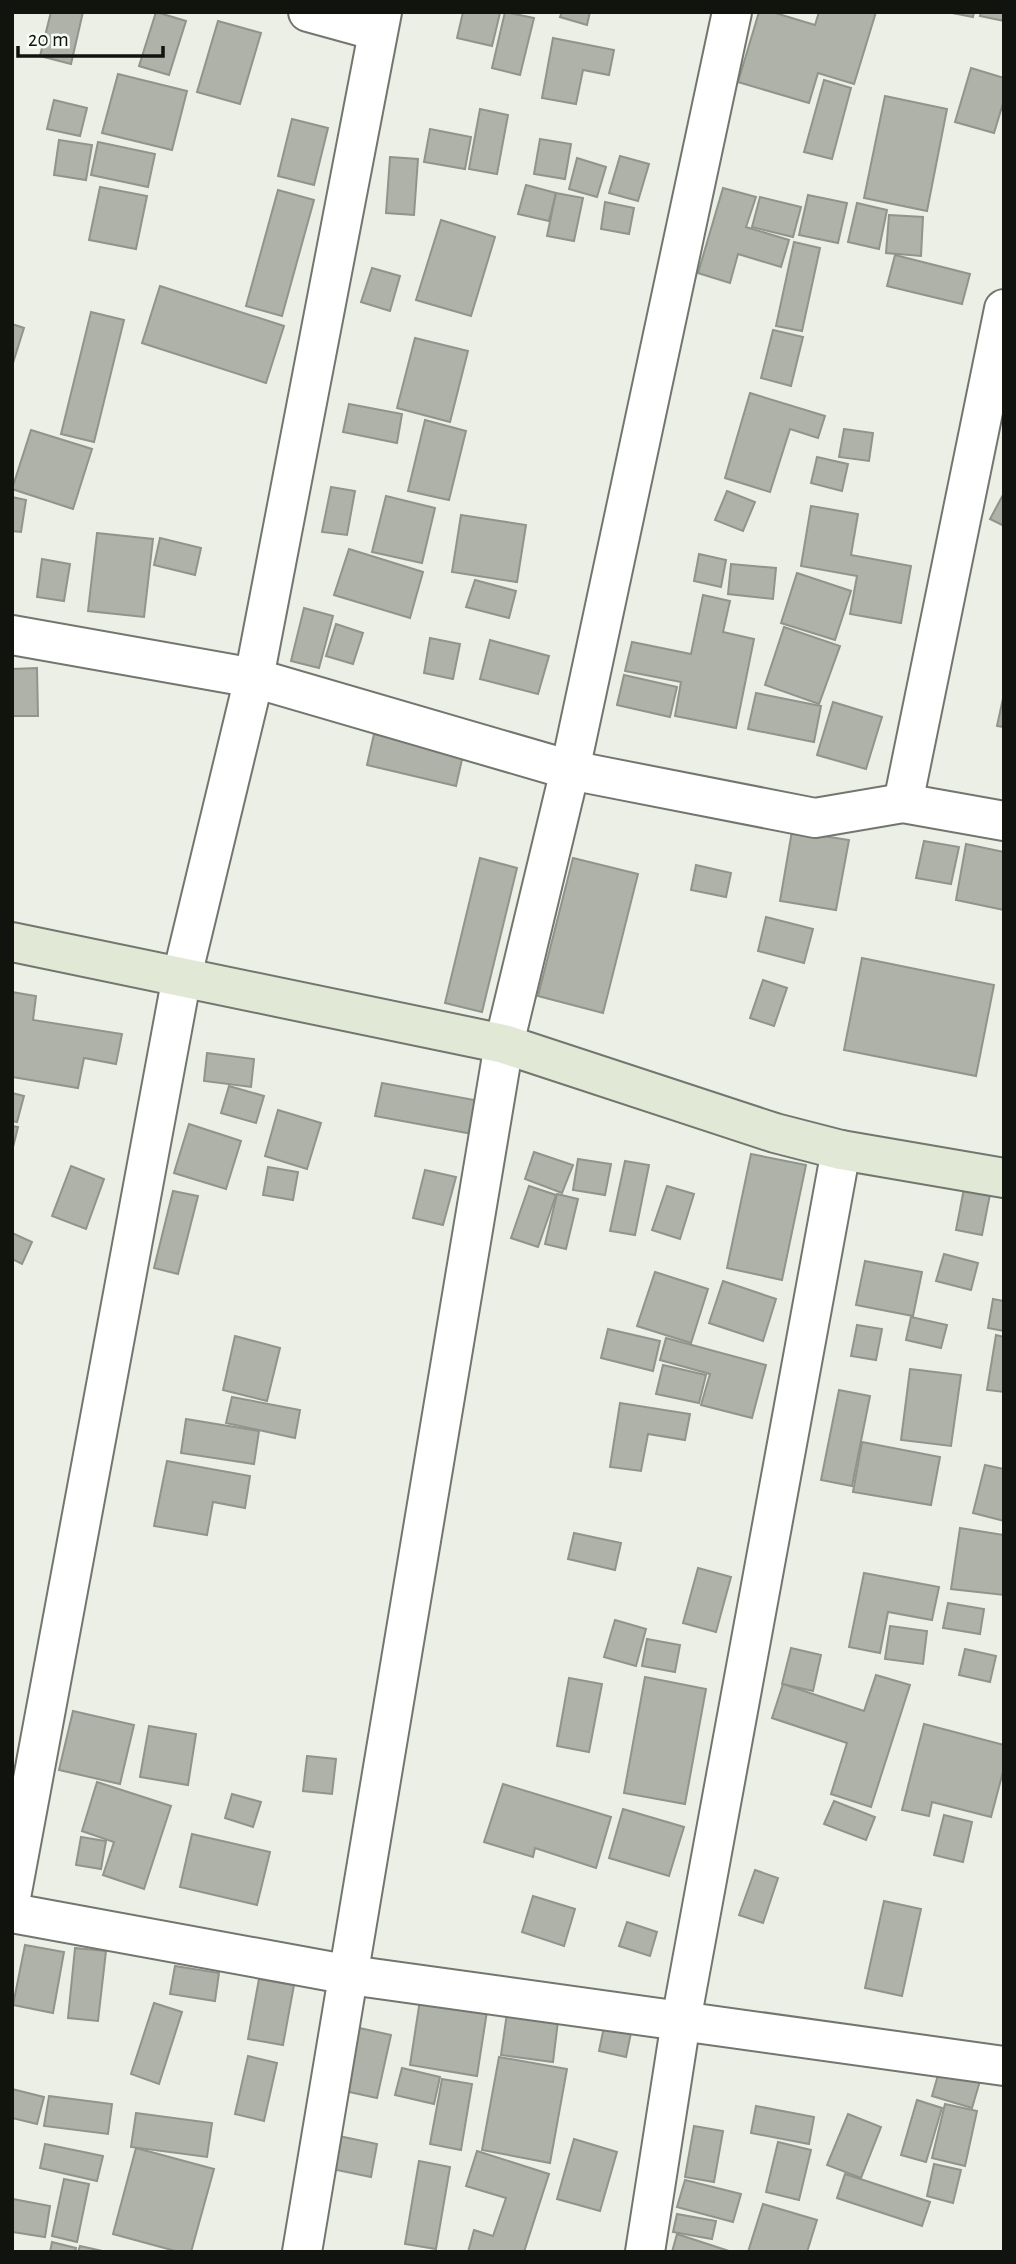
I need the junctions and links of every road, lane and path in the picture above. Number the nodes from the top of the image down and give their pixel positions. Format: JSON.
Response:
{"nodes":[{"id":1,"x":308,"y":12,"type":"edge"},
{"id":2,"x":732,"y":12,"type":"edge"},
{"id":3,"x":379,"y":22,"type":"edge"},
{"id":4,"x":1004,"y":309,"type":"edge"},
{"id":5,"x":12,"y":635,"type":"edge"},
{"id":6,"x":254,"y":678,"type":"junction"},
{"id":7,"x":570,"y":770,"type":"junction"},
{"id":8,"x":903,"y":803,"type":"junction"},
{"id":9,"x":1004,"y":821,"type":"edge"},
{"id":10,"x":12,"y":942,"type":"edge"},
{"id":11,"x":182,"y":976,"type":"junction"},
{"id":12,"x":504,"y":1044,"type":"junction"},
{"id":13,"x":841,"y":1150,"type":"junction"},
{"id":14,"x":1004,"y":1178,"type":"edge"},
{"id":15,"x":12,"y":1892,"type":"edge"},
{"id":16,"x":12,"y":1913,"type":"edge"},
{"id":17,"x":350,"y":1975,"type":"junction"},
{"id":18,"x":681,"y":2021,"type":"junction"},
{"id":19,"x":1004,"y":2066,"type":"edge"},
{"id":20,"x":302,"y":2252,"type":"edge"},
{"id":21,"x":645,"y":2252,"type":"edge"}],
"edges":[{"from":1,"to":3,"type":"street"},
{"from":2,"to":7,"type":"street"},
{"from":3,"to":6,"type":"street"},
{"from":4,"to":8,"type":"street"},
{"from":5,"to":6,"type":"street"},
{"from":6,"to":7,"type":"street"},
{"from":6,"to":11,"type":"street"},
{"from":7,"to":8,"type":"street"},
{"from":7,"to":12,"type":"street"},
{"from":8,"to":9,"type":"street"},
{"from":10,"to":11,"type":"main road"},
{"from":11,"to":12,"type":"main road"},
{"from":11,"to":15,"type":"street"},
{"from":12,"to":13,"type":"main road"},
{"from":12,"to":17,"type":"street"},
{"from":13,"to":14,"type":"main road"},
{"from":13,"to":18,"type":"street"},
{"from":16,"to":17,"type":"street"},
{"from":17,"to":18,"type":"street"},
{"from":17,"to":20,"type":"street"},
{"from":18,"to":19,"type":"street"},
{"from":18,"to":21,"type":"street"}]}
